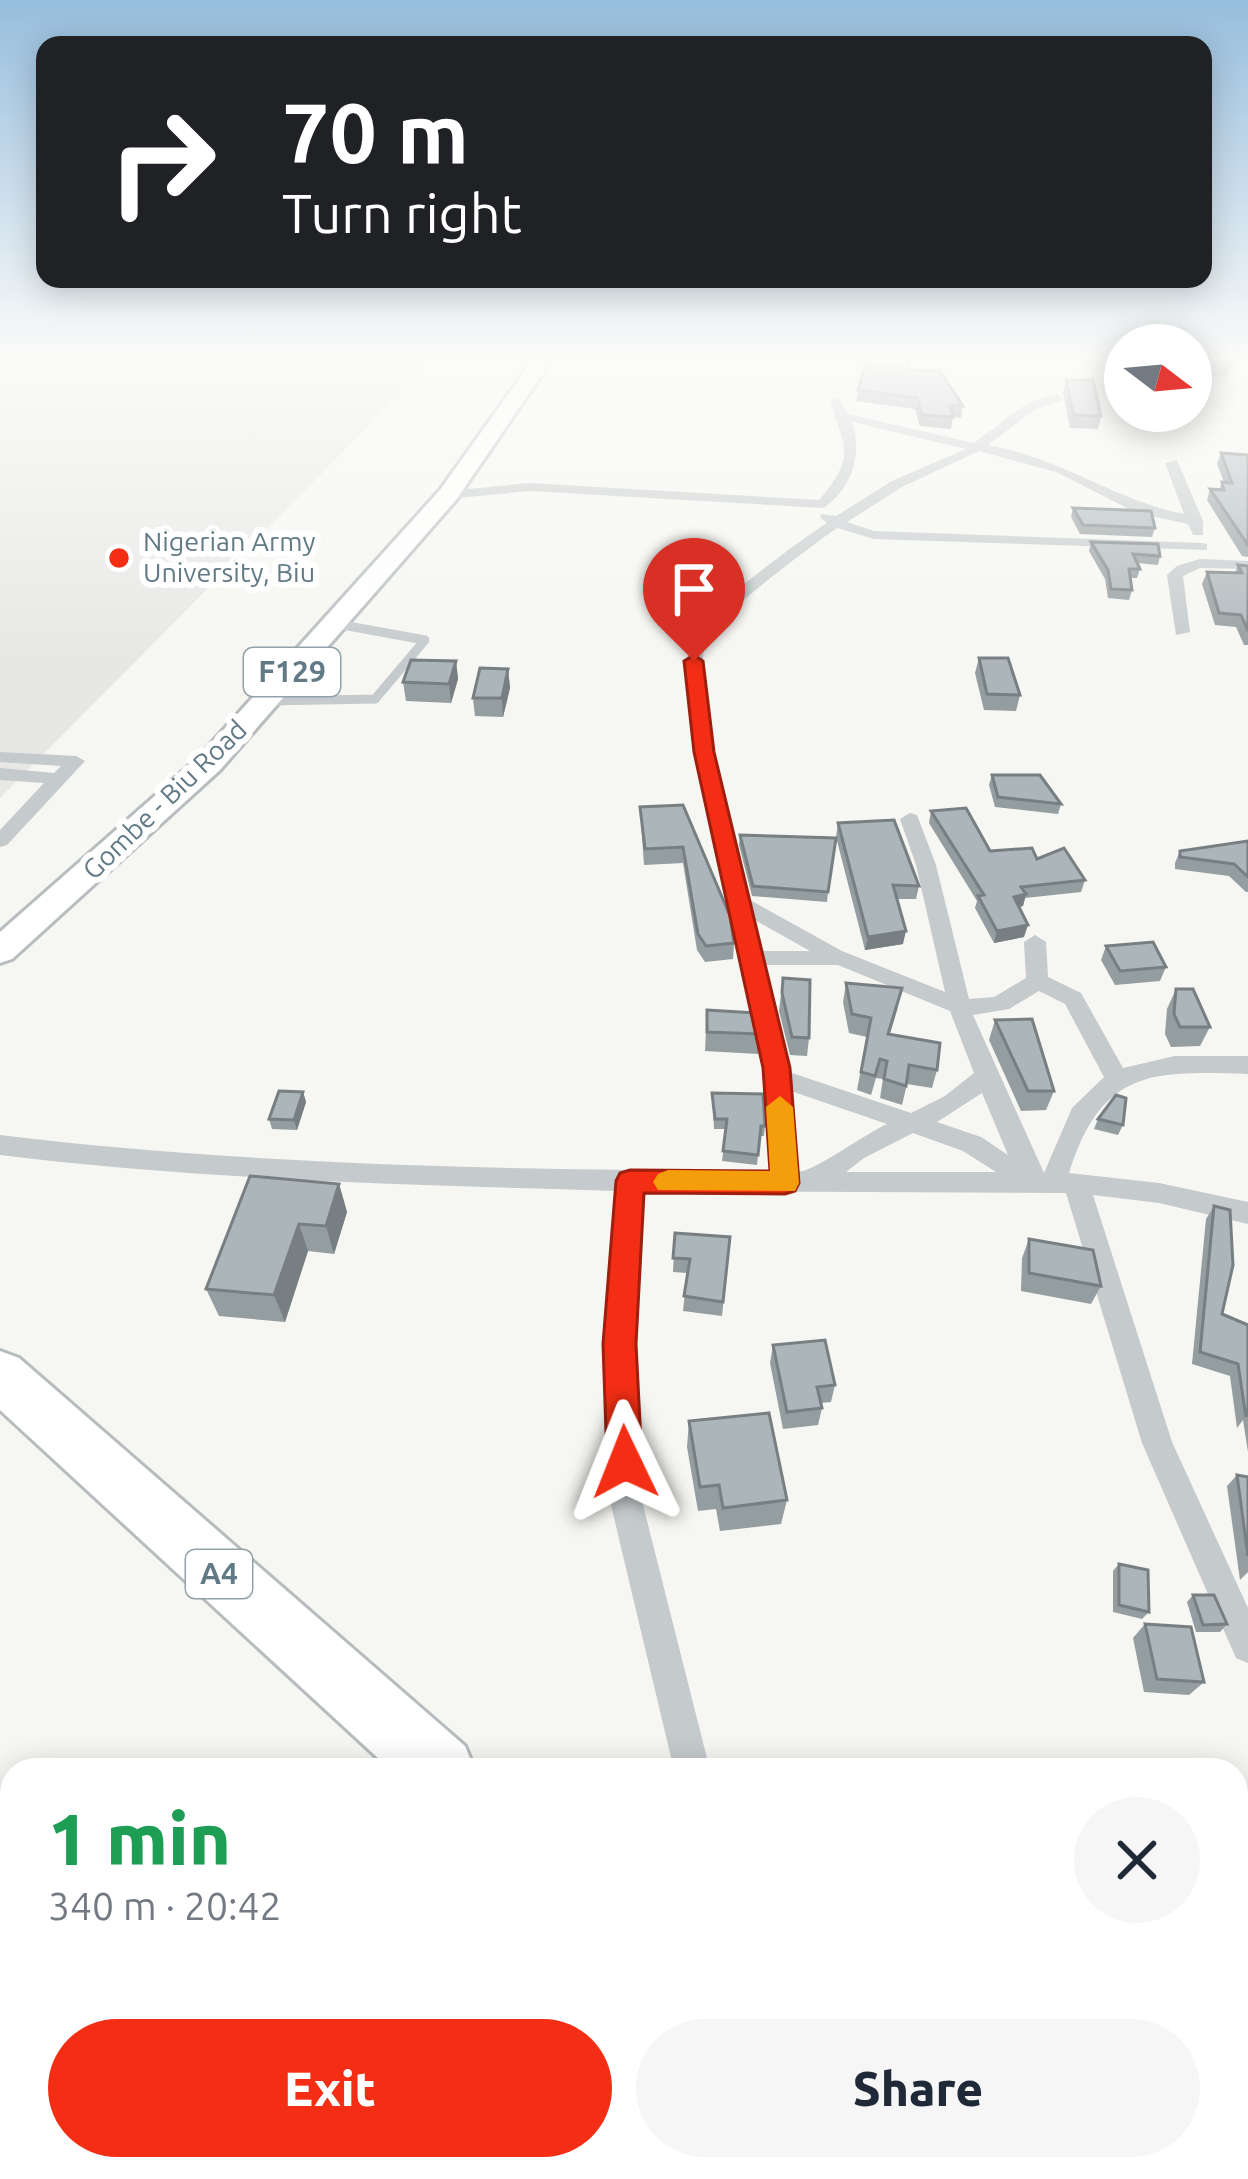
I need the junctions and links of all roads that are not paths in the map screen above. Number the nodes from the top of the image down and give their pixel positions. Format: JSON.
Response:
{"nodes":[{"id":1,"x":473,"y":459,"type":"edge"},
{"id":2,"x":849,"y":459,"type":"edge"},
{"id":3,"x":952,"y":459,"type":"edge"},
{"id":4,"x":1022,"y":459,"type":"edge"},
{"id":5,"x":1172,"y":463,"type":"dead end"},
{"id":6,"x":448,"y":495,"type":"junction"},
{"id":7,"x":823,"y":504,"type":"junction"},
{"id":8,"x":1196,"y":521,"type":"junction"},
{"id":9,"x":836,"y":524,"type":"junction"},
{"id":10,"x":1205,"y":554,"type":"junction"},
{"id":11,"x":1248,"y":565,"type":"edge"},
{"id":12,"x":337,"y":624,"type":"junction"},
{"id":13,"x":1182,"y":632,"type":"dead end"},
{"id":14,"x":265,"y":701,"type":"junction"},
{"id":15,"x":0,"y":758,"type":"edge"},
{"id":16,"x":0,"y":774,"type":"edge"},
{"id":17,"x":59,"y":779,"type":"junction"},
{"id":18,"x":910,"y":819,"type":"dead end"},
{"id":19,"x":0,"y":842,"type":"edge"},
{"id":20,"x":741,"y":904,"type":"junction"},
{"id":21,"x":1035,"y":942,"type":"dead end"},
{"id":22,"x":0,"y":951,"type":"edge"},
{"id":23,"x":754,"y":958,"type":"junction"},
{"id":24,"x":840,"y":958,"type":"junction"},
{"id":25,"x":1037,"y":981,"type":"junction"},
{"id":26,"x":959,"y":1006,"type":"junction"},
{"id":27,"x":1248,"y":1065,"type":"edge"},
{"id":28,"x":778,"y":1077,"type":"junction"},
{"id":29,"x":984,"y":1077,"type":"junction"},
{"id":30,"x":1118,"y":1079,"type":"junction"},
{"id":31,"x":918,"y":1125,"type":"junction"},
{"id":32,"x":0,"y":1145,"type":"edge"},
{"id":33,"x":818,"y":1180,"type":"junction"},
{"id":34,"x":630,"y":1181,"type":"junction"},
{"id":35,"x":785,"y":1183,"type":"junction"},
{"id":36,"x":1054,"y":1183,"type":"junction"},
{"id":37,"x":1248,"y":1214,"type":"edge"},
{"id":38,"x":0,"y":1375,"type":"edge"},
{"id":39,"x":1248,"y":1646,"type":"edge"},
{"id":40,"x":428,"y":1758,"type":"edge"},
{"id":41,"x":689,"y":1758,"type":"edge"}],
"edges":[{"from":1,"to":6,"type":"main road","name":"Gombe - Biu Road","number":"F129"},
{"from":2,"to":7,"type":"street"},
{"from":3,"to":9,"type":"street"},
{"from":4,"to":8,"type":"street"},
{"from":5,"to":8,"type":"street"},
{"from":6,"to":7,"type":"street"},
{"from":6,"to":12,"type":"main road","name":"Gombe - Biu Road","number":"F129"},
{"from":7,"to":9,"type":"street"},
{"from":8,"to":10,"type":"street"},
{"from":9,"to":10,"type":"street"},
{"from":9,"to":20,"type":"street"},
{"from":10,"to":11,"type":"street"},
{"from":10,"to":13,"type":"street"},
{"from":12,"to":14,"type":"main road","name":"Gombe - Biu Road","number":"F129"},
{"from":12,"to":14,"type":"lane"},
{"from":14,"to":22,"type":"main road","name":"Gombe - Biu Road","number":"F129"},
{"from":15,"to":17,"type":"street"},
{"from":16,"to":17,"type":"street"},
{"from":17,"to":19,"type":"street"},
{"from":18,"to":26,"type":"street"},
{"from":20,"to":23,"type":"street"},
{"from":20,"to":24,"type":"street"},
{"from":21,"to":25,"type":"street"},
{"from":23,"to":24,"type":"street"},
{"from":23,"to":28,"type":"street"},
{"from":24,"to":26,"type":"street"},
{"from":25,"to":26,"type":"street"},
{"from":25,"to":30,"type":"street"},
{"from":26,"to":29,"type":"street"},
{"from":27,"to":30,"type":"street"},
{"from":28,"to":31,"type":"street"},
{"from":28,"to":35,"type":"street"},
{"from":29,"to":31,"type":"street"},
{"from":29,"to":36,"type":"street"},
{"from":30,"to":36,"type":"street"},
{"from":31,"to":33,"type":"street"},
{"from":31,"to":36,"type":"street"},
{"from":32,"to":34,"type":"street"},
{"from":33,"to":35,"type":"street"},
{"from":33,"to":36,"type":"street"},
{"from":34,"to":35,"type":"street"},
{"from":34,"to":41,"type":"street"},
{"from":36,"to":37,"type":"street"},
{"from":36,"to":39,"type":"street"},
{"from":38,"to":40,"type":"highway","number":"A4"}]}
